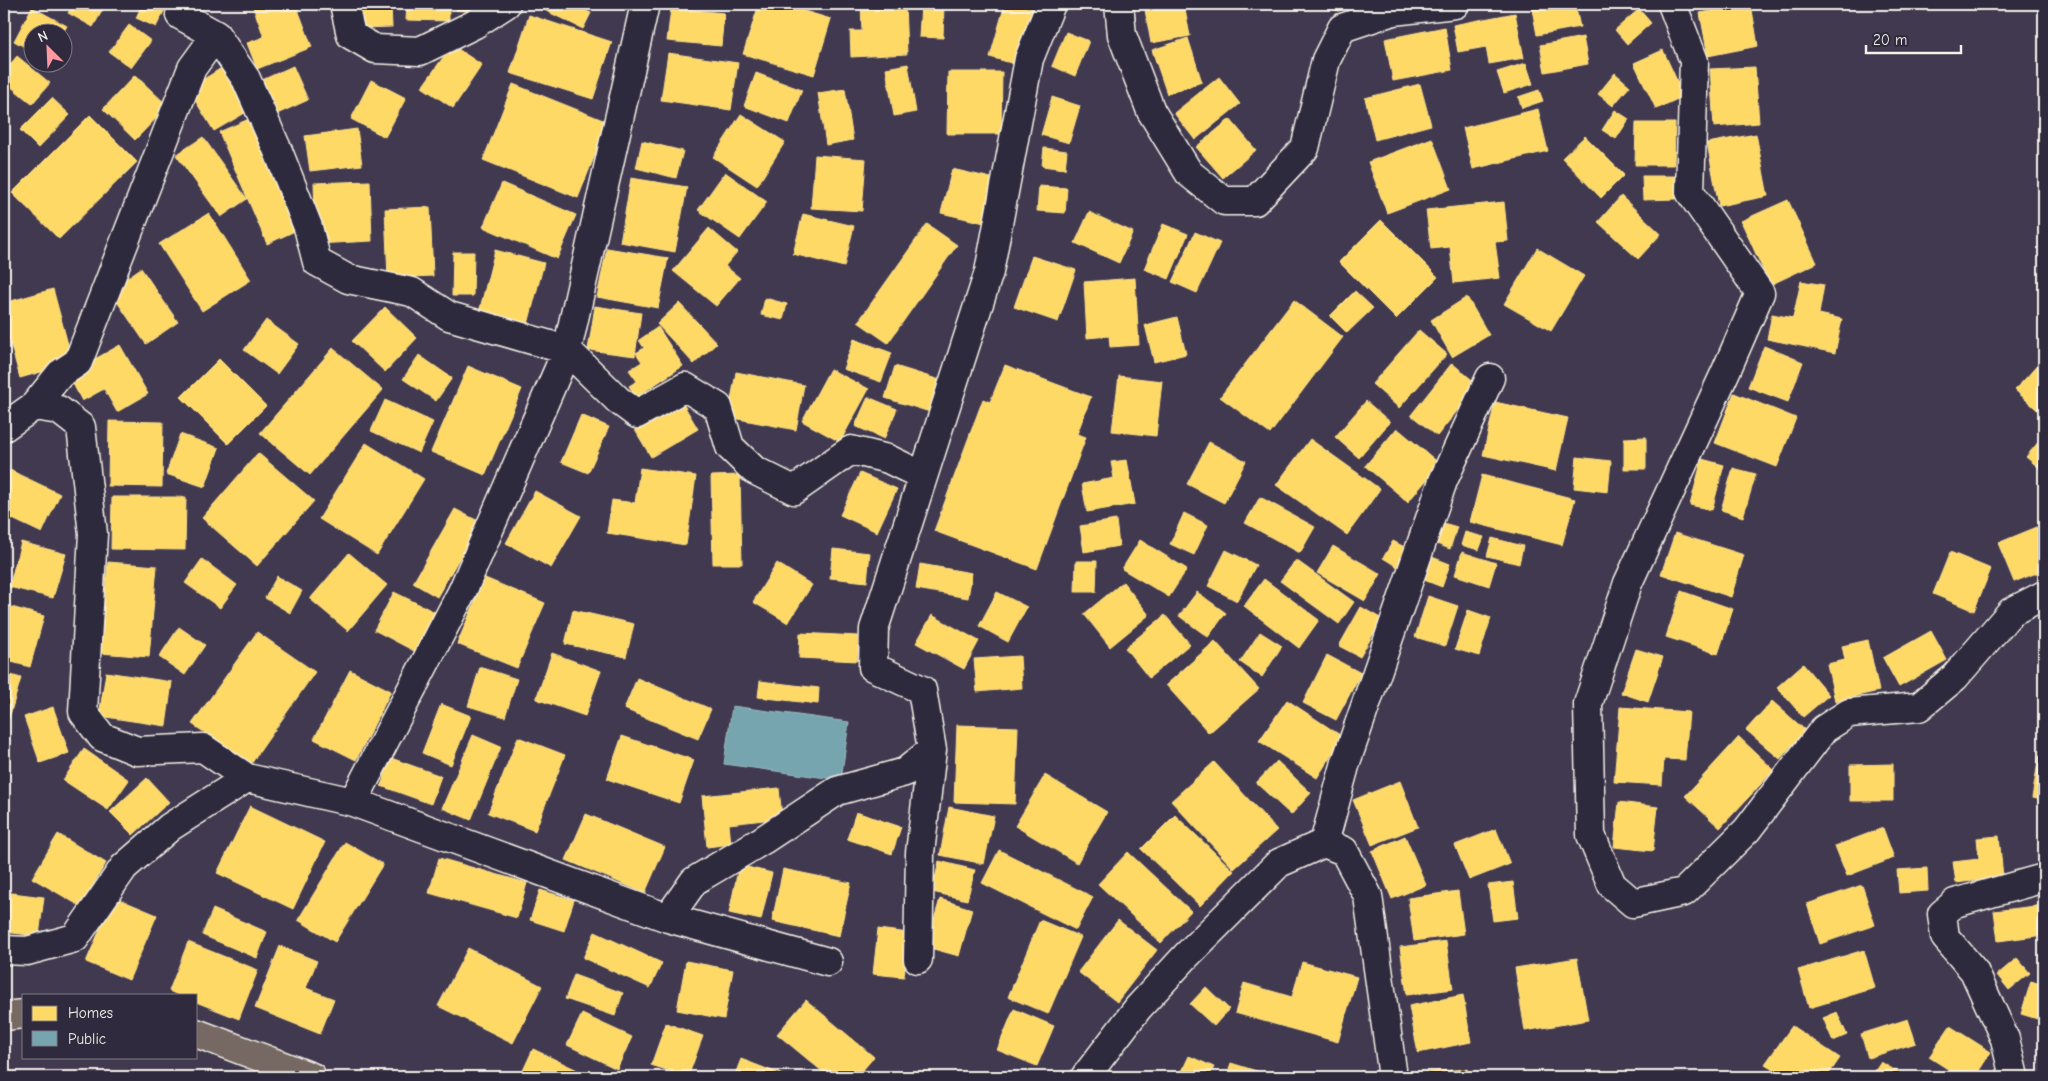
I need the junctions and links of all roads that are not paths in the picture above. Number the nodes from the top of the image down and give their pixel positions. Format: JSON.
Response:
{"nodes":[{"id":1,"x":344,"y":4,"type":"edge"},
{"id":2,"x":506,"y":4,"type":"edge"},
{"id":3,"x":645,"y":4,"type":"edge"},
{"id":4,"x":1050,"y":4,"type":"edge"},
{"id":5,"x":1119,"y":4,"type":"edge"},
{"id":6,"x":1456,"y":4,"type":"edge"},
{"id":7,"x":1672,"y":4,"type":"edge"},
{"id":8,"x":180,"y":15,"type":"dead end"},
{"id":9,"x":216,"y":35,"type":"junction"},
{"id":10,"x":567,"y":350,"type":"junction"},
{"id":11,"x":1490,"y":378,"type":"dead end"},
{"id":12,"x":34,"y":406,"type":"junction"},
{"id":13,"x":4,"y":427,"type":"edge"},
{"id":14,"x":923,"y":476,"type":"junction"},
{"id":15,"x":2044,"y":594,"type":"edge"},
{"id":16,"x":932,"y":750,"type":"junction"},
{"id":17,"x":247,"y":778,"type":"junction"},
{"id":18,"x":352,"y":802,"type":"junction"},
{"id":19,"x":1324,"y":842,"type":"junction"},
{"id":20,"x":2044,"y":878,"type":"edge"},
{"id":21,"x":668,"y":918,"type":"junction"},
{"id":22,"x":4,"y":950,"type":"edge"},
{"id":23,"x":918,"y":959,"type":"dead end"},
{"id":24,"x":828,"y":962,"type":"dead end"},
{"id":25,"x":22,"y":1014,"type":"edge"},
{"id":26,"x":4,"y":1016,"type":"edge"},
{"id":27,"x":198,"y":1034,"type":"edge"},
{"id":28,"x":312,"y":1077,"type":"edge"},
{"id":29,"x":1085,"y":1077,"type":"edge"},
{"id":30,"x":1393,"y":1077,"type":"edge"},
{"id":31,"x":2014,"y":1077,"type":"edge"}],
"edges":[{"from":1,"to":2,"type":"street"},
{"from":3,"to":10,"type":"street"},
{"from":4,"to":14,"type":"street"},
{"from":5,"to":6,"type":"street"},
{"from":7,"to":15,"type":"street"},
{"from":8,"to":9,"type":"street"},
{"from":9,"to":10,"type":"street"},
{"from":9,"to":12,"type":"street"},
{"from":10,"to":14,"type":"street"},
{"from":10,"to":18,"type":"street"},
{"from":11,"to":19,"type":"street"},
{"from":12,"to":13,"type":"street"},
{"from":12,"to":17,"type":"street"},
{"from":14,"to":16,"type":"street"},
{"from":16,"to":21,"type":"street"},
{"from":16,"to":23,"type":"street"},
{"from":17,"to":18,"type":"street"},
{"from":17,"to":22,"type":"street"},
{"from":18,"to":21,"type":"street"},
{"from":19,"to":29,"type":"street"},
{"from":19,"to":30,"type":"street"},
{"from":20,"to":31,"type":"street"},
{"from":21,"to":24,"type":"street"},
{"from":25,"to":26,"type":"main road"},
{"from":27,"to":28,"type":"main road"}]}
